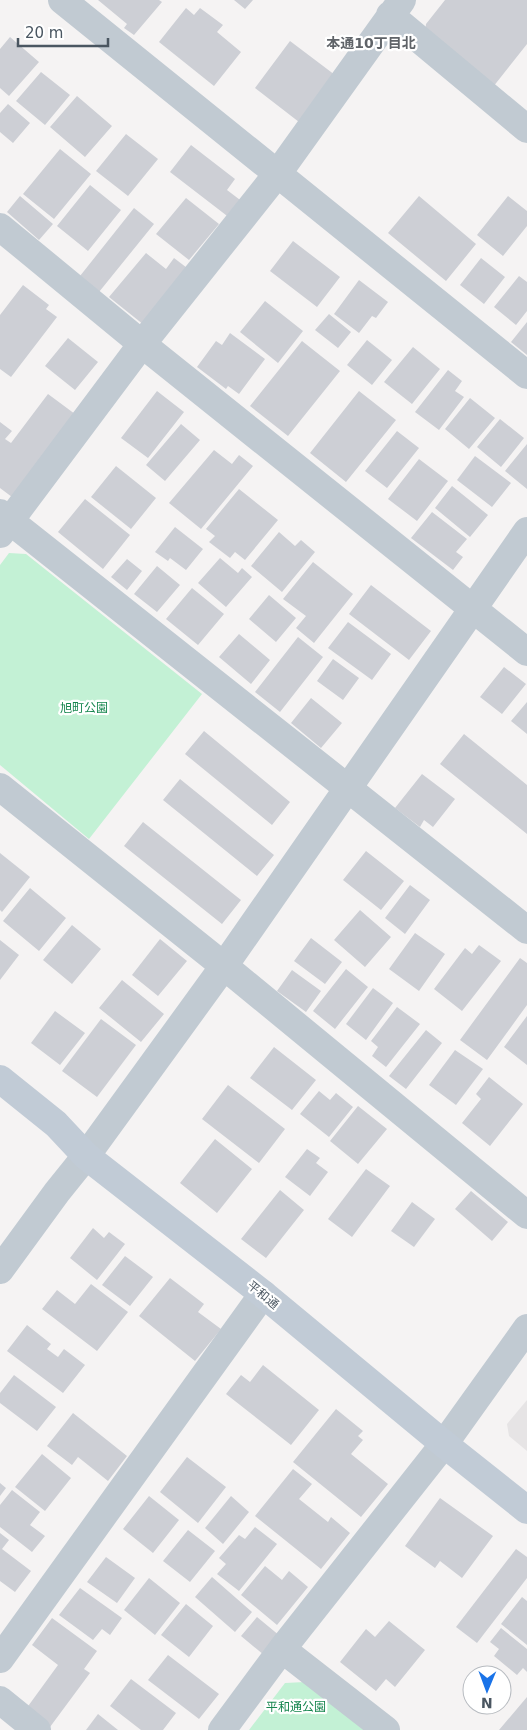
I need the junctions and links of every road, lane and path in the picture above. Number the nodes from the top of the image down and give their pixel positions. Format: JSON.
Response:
{"nodes":[{"id":1,"x":62,"y":0,"type":"edge"},
{"id":2,"x":396,"y":8,"type":"edge"},
{"id":3,"x":527,"y":129,"type":"edge"},
{"id":4,"x":278,"y":173,"type":"junction"},
{"id":5,"x":0,"y":227,"type":"edge"},
{"id":6,"x":142,"y":344,"type":"junction"},
{"id":7,"x":527,"y":375,"type":"edge"},
{"id":8,"x":3,"y":523,"type":"edge"},
{"id":9,"x":527,"y":531,"type":"edge"},
{"id":10,"x":473,"y":608,"type":"junction"},
{"id":11,"x":527,"y":652,"type":"edge"},
{"id":12,"x":0,"y":787,"type":"edge"},
{"id":13,"x":348,"y":787,"type":"junction"},
{"id":14,"x":527,"y":930,"type":"edge"},
{"id":15,"x":224,"y":966,"type":"junction"},
{"id":16,"x":0,"y":1079,"type":"edge"},
{"id":17,"x":86,"y":1156,"type":"junction"},
{"id":18,"x":527,"y":1215,"type":"edge"},
{"id":19,"x":0,"y":1270,"type":"edge"},
{"id":20,"x":263,"y":1294,"type":"junction"},
{"id":21,"x":527,"y":1328,"type":"edge"},
{"id":22,"x":444,"y":1444,"type":"junction"},
{"id":23,"x":527,"y":1510,"type":"edge"},
{"id":24,"x":282,"y":1649,"type":"junction"},
{"id":25,"x":0,"y":1659,"type":"edge"},
{"id":26,"x":0,"y":1700,"type":"edge"},
{"id":27,"x":37,"y":1730,"type":"edge"},
{"id":28,"x":222,"y":1730,"type":"edge"},
{"id":29,"x":386,"y":1730,"type":"edge"}],
"edges":[{"from":1,"to":4,"type":"street"},
{"from":2,"to":3,"type":"street"},
{"from":2,"to":4,"type":"street"},
{"from":4,"to":6,"type":"street"},
{"from":4,"to":7,"type":"street"},
{"from":5,"to":6,"type":"street"},
{"from":6,"to":8,"type":"street"},
{"from":6,"to":10,"type":"street"},
{"from":8,"to":13,"type":"street"},
{"from":9,"to":10,"type":"street"},
{"from":10,"to":11,"type":"street"},
{"from":10,"to":13,"type":"street"},
{"from":12,"to":15,"type":"street"},
{"from":13,"to":14,"type":"street"},
{"from":13,"to":15,"type":"street"},
{"from":15,"to":17,"type":"street"},
{"from":15,"to":18,"type":"street"},
{"from":16,"to":17,"type":"street","name":"平和通"},
{"from":17,"to":19,"type":"street"},
{"from":17,"to":20,"type":"street","name":"平和通"},
{"from":20,"to":22,"type":"street","name":"平和通"},
{"from":20,"to":25,"type":"street"},
{"from":21,"to":22,"type":"street"},
{"from":22,"to":23,"type":"street","name":"平和通"},
{"from":22,"to":24,"type":"street"},
{"from":24,"to":28,"type":"street"},
{"from":24,"to":29,"type":"street"},
{"from":26,"to":27,"type":"street"}]}
